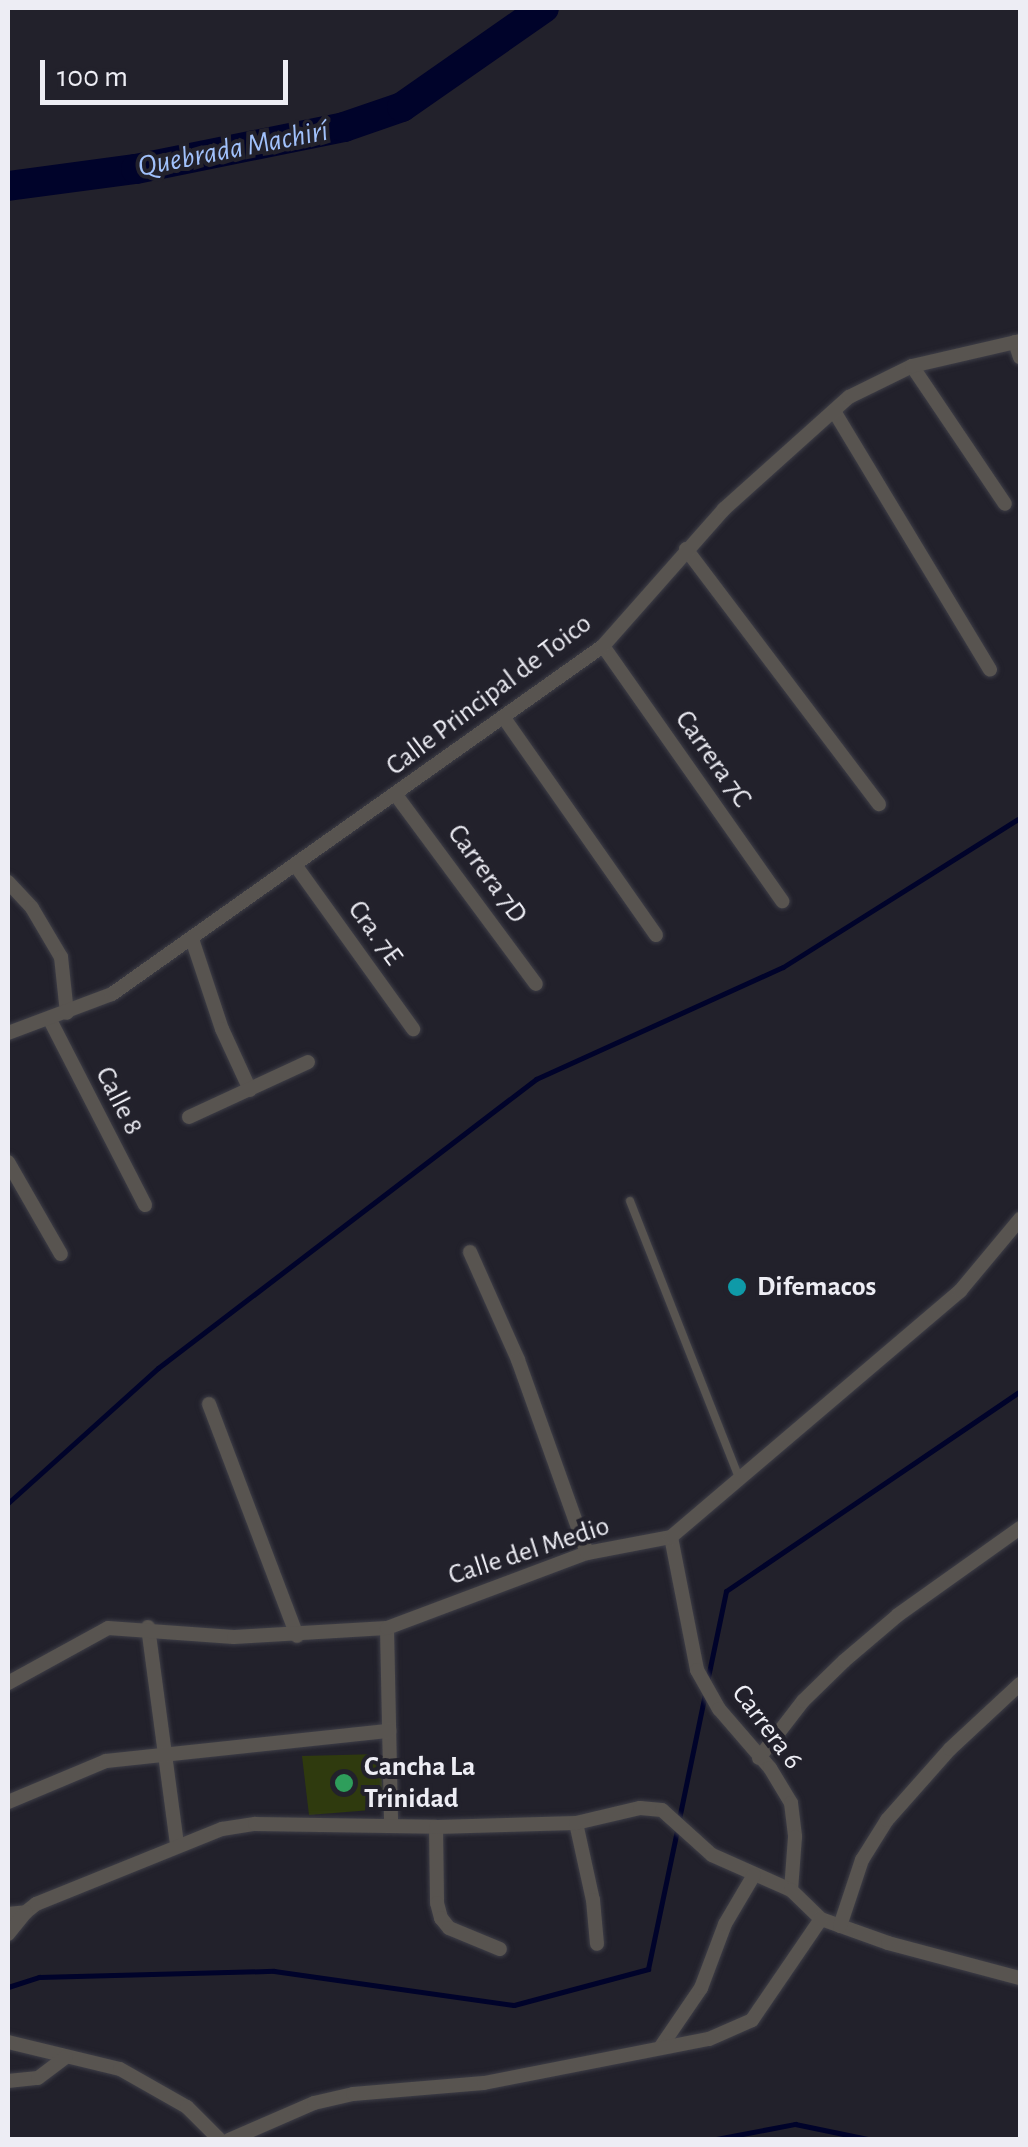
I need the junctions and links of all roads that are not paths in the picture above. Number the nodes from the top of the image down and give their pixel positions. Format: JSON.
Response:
{"nodes":[{"id":1,"x":1018,"y":341,"type":"edge"},
{"id":2,"x":1020,"y":357,"type":"edge"},
{"id":3,"x":912,"y":366,"type":"junction"},
{"id":4,"x":834,"y":411,"type":"junction"},
{"id":5,"x":1005,"y":504,"type":"dead end"},
{"id":6,"x":686,"y":549,"type":"junction"},
{"id":7,"x":603,"y":646,"type":"junction"},
{"id":8,"x":990,"y":670,"type":"dead end"},
{"id":9,"x":504,"y":718,"type":"junction"},
{"id":10,"x":396,"y":795,"type":"junction"},
{"id":11,"x":879,"y":804,"type":"dead end"},
{"id":12,"x":296,"y":866,"type":"junction"},
{"id":13,"x":8,"y":882,"type":"edge"},
{"id":14,"x":782,"y":900,"type":"dead end"},
{"id":15,"x":656,"y":935,"type":"dead end"},
{"id":16,"x":192,"y":939,"type":"junction"},
{"id":17,"x":536,"y":984,"type":"dead end"},
{"id":18,"x":67,"y":1013,"type":"junction"},
{"id":19,"x":50,"y":1020,"type":"junction"},
{"id":20,"x":413,"y":1029,"type":"dead end"},
{"id":21,"x":8,"y":1033,"type":"edge"},
{"id":22,"x":308,"y":1062,"type":"dead end"},
{"id":23,"x":250,"y":1090,"type":"junction"},
{"id":24,"x":189,"y":1117,"type":"dead end"},
{"id":25,"x":8,"y":1162,"type":"edge"},
{"id":26,"x":630,"y":1201,"type":"dead end"},
{"id":27,"x":145,"y":1205,"type":"dead end"},
{"id":28,"x":1020,"y":1219,"type":"edge"},
{"id":29,"x":470,"y":1252,"type":"dead end"},
{"id":30,"x":60,"y":1254,"type":"dead end"},
{"id":31,"x":209,"y":1404,"type":"dead end"},
{"id":32,"x":740,"y":1480,"type":"junction"},
{"id":33,"x":1020,"y":1528,"type":"edge"},
{"id":34,"x":671,"y":1538,"type":"junction"},
{"id":35,"x":587,"y":1553,"type":"junction"},
{"id":36,"x":148,"y":1627,"type":"junction"},
{"id":37,"x":387,"y":1628,"type":"junction"},
{"id":38,"x":297,"y":1636,"type":"junction"},
{"id":39,"x":8,"y":1683,"type":"edge"},
{"id":40,"x":1020,"y":1684,"type":"edge"},
{"id":41,"x":389,"y":1732,"type":"junction"},
{"id":42,"x":164,"y":1753,"type":"junction"},
{"id":43,"x":759,"y":1758,"type":"junction"},
{"id":44,"x":8,"y":1802,"type":"edge"},
{"id":45,"x":576,"y":1823,"type":"junction"},
{"id":46,"x":391,"y":1825,"type":"junction"},
{"id":47,"x":436,"y":1828,"type":"junction"},
{"id":48,"x":177,"y":1844,"type":"junction"},
{"id":49,"x":754,"y":1875,"type":"junction"},
{"id":50,"x":790,"y":1890,"type":"junction"},
{"id":51,"x":26,"y":1912,"type":"junction"},
{"id":52,"x":8,"y":1914,"type":"edge"},
{"id":53,"x":821,"y":1919,"type":"junction"},
{"id":54,"x":840,"y":1926,"type":"junction"},
{"id":55,"x":8,"y":1934,"type":"edge"},
{"id":56,"x":597,"y":1944,"type":"dead end"},
{"id":57,"x":500,"y":1950,"type":"dead end"},
{"id":58,"x":1020,"y":1978,"type":"edge"},
{"id":59,"x":8,"y":2042,"type":"edge"},
{"id":60,"x":660,"y":2048,"type":"junction"},
{"id":61,"x":66,"y":2057,"type":"junction"},
{"id":62,"x":8,"y":2080,"type":"edge"},
{"id":63,"x":220,"y":2140,"type":"edge"},
{"id":64,"x":229,"y":2140,"type":"edge"}],
"edges":[{"from":1,"to":2,"type":"street"},
{"from":1,"to":3,"type":"street","name":"Calle Principal de Toico"},
{"from":3,"to":4,"type":"street","name":"Calle Principal de Toico"},
{"from":3,"to":5,"type":"street"},
{"from":4,"to":6,"type":"street","name":"Calle Principal de Toico"},
{"from":4,"to":8,"type":"street"},
{"from":6,"to":7,"type":"street","name":"Calle Principal de Toico"},
{"from":6,"to":11,"type":"street"},
{"from":7,"to":9,"type":"street","name":"Calle Principal de Toico"},
{"from":7,"to":14,"type":"street","name":"Carrera 7C"},
{"from":9,"to":10,"type":"street","name":"Calle Principal de Toico"},
{"from":9,"to":15,"type":"street"},
{"from":10,"to":12,"type":"street","name":"Calle Principal de Toico"},
{"from":10,"to":17,"type":"street","name":"Carrera 7D"},
{"from":12,"to":16,"type":"street","name":"Calle Principal de Toico"},
{"from":12,"to":20,"type":"street","name":"Cra. 7E"},
{"from":13,"to":18,"type":"street"},
{"from":16,"to":18,"type":"street","name":"Calle Principal de Toico"},
{"from":16,"to":23,"type":"street"},
{"from":18,"to":19,"type":"street","name":"Calle Principal de Toico"},
{"from":19,"to":21,"type":"street","name":"Calle Principal de Toico"},
{"from":19,"to":27,"type":"street","name":"Calle 8"},
{"from":22,"to":23,"type":"street"},
{"from":23,"to":24,"type":"street"},
{"from":25,"to":30,"type":"street"},
{"from":26,"to":32,"type":"lane"},
{"from":28,"to":32,"type":"street","name":"Calle del Medio"},
{"from":29,"to":35,"type":"street"},
{"from":31,"to":38,"type":"street"},
{"from":32,"to":34,"type":"street","name":"Calle del Medio"},
{"from":33,"to":43,"type":"street"},
{"from":34,"to":35,"type":"street","name":"Calle del Medio"},
{"from":34,"to":43,"type":"street","name":"Carrera 6"},
{"from":35,"to":37,"type":"street","name":"Calle del Medio"},
{"from":36,"to":38,"type":"street","name":"Calle del Medio"},
{"from":36,"to":39,"type":"street","name":"Calle del Medio"},
{"from":36,"to":42,"type":"street"},
{"from":37,"to":38,"type":"street","name":"Calle del Medio"},
{"from":37,"to":41,"type":"street"},
{"from":40,"to":54,"type":"street"},
{"from":41,"to":42,"type":"street"},
{"from":41,"to":46,"type":"street"},
{"from":42,"to":44,"type":"street"},
{"from":42,"to":48,"type":"street"},
{"from":43,"to":50,"type":"street","name":"Carrera 6"},
{"from":45,"to":47,"type":"street"},
{"from":45,"to":49,"type":"street"},
{"from":45,"to":56,"type":"street"},
{"from":46,"to":47,"type":"street"},
{"from":46,"to":48,"type":"street"},
{"from":47,"to":57,"type":"street"},
{"from":48,"to":51,"type":"street"},
{"from":49,"to":50,"type":"street"},
{"from":49,"to":60,"type":"street"},
{"from":50,"to":53,"type":"street"},
{"from":51,"to":52,"type":"street"},
{"from":51,"to":55,"type":"street"},
{"from":53,"to":54,"type":"street"},
{"from":53,"to":60,"type":"street"},
{"from":54,"to":58,"type":"street"},
{"from":59,"to":61,"type":"street"},
{"from":60,"to":64,"type":"street"},
{"from":61,"to":62,"type":"street"},
{"from":61,"to":63,"type":"street"}]}
